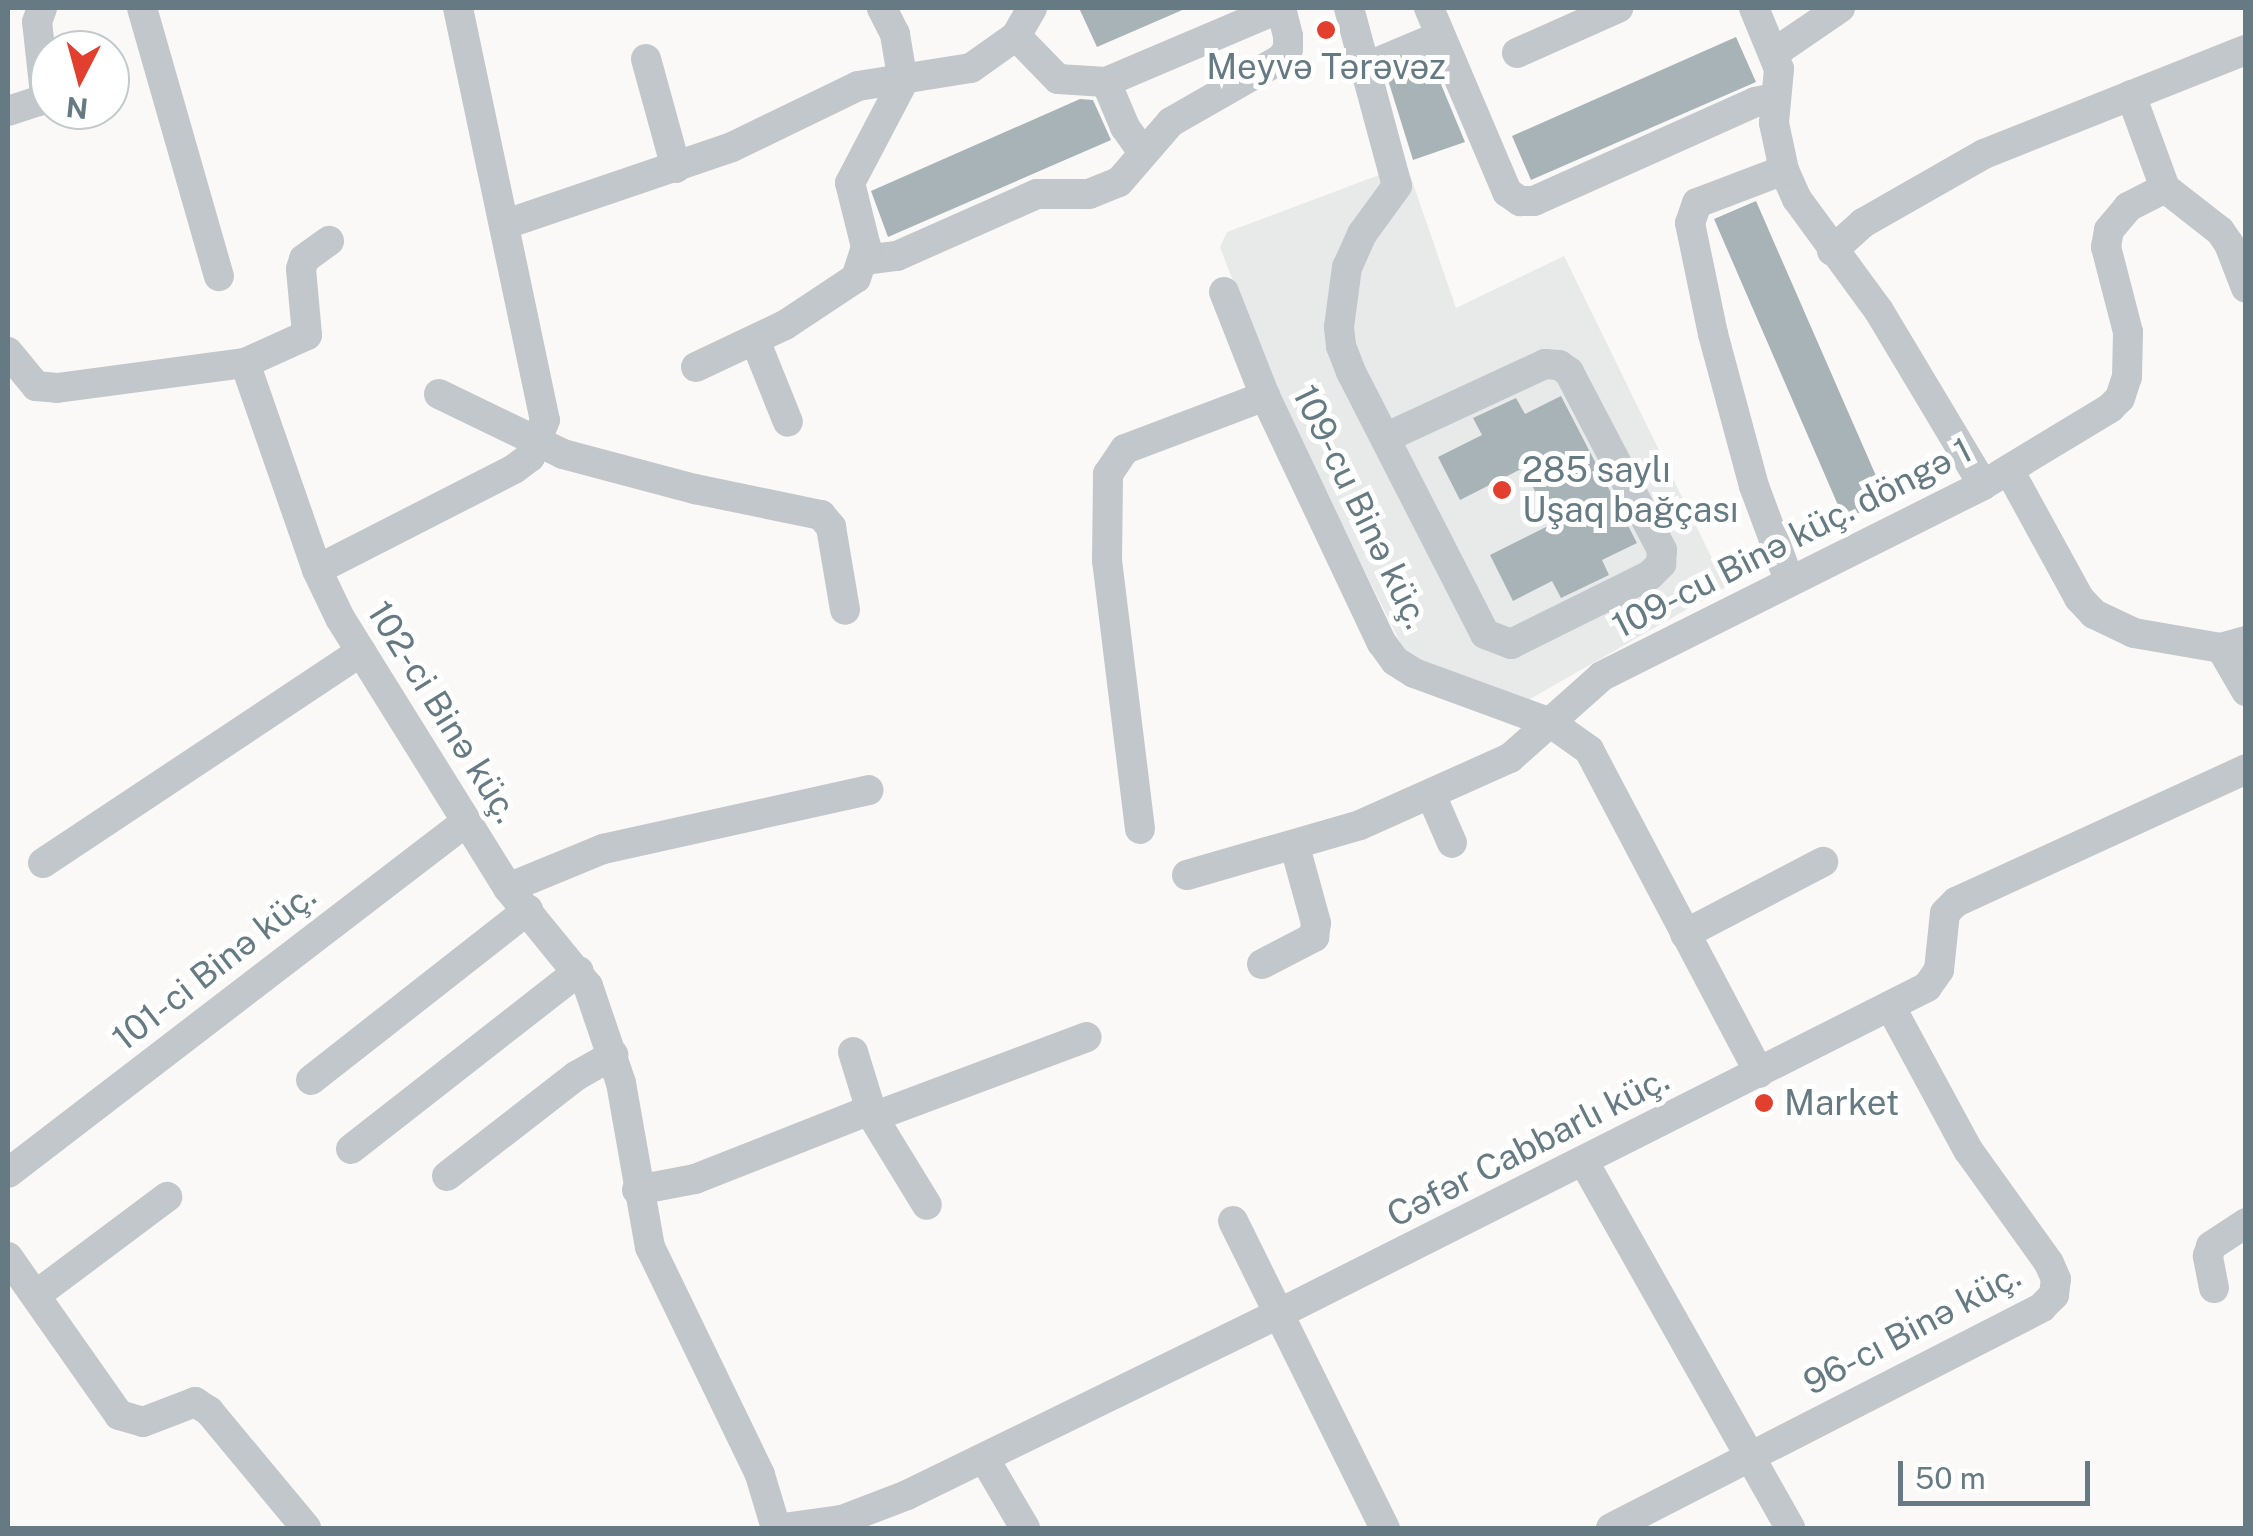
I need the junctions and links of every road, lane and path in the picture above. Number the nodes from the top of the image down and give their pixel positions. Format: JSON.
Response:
{"nodes":[{"id":1,"x":42,"y":8,"type":"edge"},
{"id":2,"x":142,"y":8,"type":"edge"},
{"id":3,"x":458,"y":8,"type":"edge"},
{"id":4,"x":882,"y":8,"type":"edge"},
{"id":5,"x":1032,"y":8,"type":"edge"},
{"id":6,"x":1281,"y":8,"type":"edge"},
{"id":7,"x":1349,"y":8,"type":"edge"},
{"id":8,"x":1618,"y":8,"type":"edge"},
{"id":9,"x":1754,"y":8,"type":"edge"},
{"id":10,"x":1840,"y":8,"type":"edge"},
{"id":11,"x":1435,"y":22,"type":"edge"},
{"id":12,"x":1016,"y":36,"type":"junction"},
{"id":13,"x":2246,"y":50,"type":"edge"},
{"id":14,"x":1517,"y":53,"type":"dead end"},
{"id":15,"x":1774,"y":53,"type":"junction"},
{"id":16,"x":646,"y":59,"type":"dead end"},
{"id":17,"x":1366,"y":67,"type":"junction"},
{"id":18,"x":902,"y":82,"type":"junction"},
{"id":19,"x":1106,"y":82,"type":"junction"},
{"id":20,"x":2131,"y":95,"type":"junction"},
{"id":21,"x":1774,"y":98,"type":"junction"},
{"id":22,"x":8,"y":111,"type":"edge"},
{"id":23,"x":1143,"y":153,"type":"junction"},
{"id":24,"x":676,"y":168,"type":"junction"},
{"id":25,"x":1784,"y":170,"type":"junction"},
{"id":26,"x":2165,"y":188,"type":"junction"},
{"id":27,"x":506,"y":224,"type":"junction"},
{"id":28,"x":329,"y":240,"type":"dead end"},
{"id":29,"x":1832,"y":251,"type":"junction"},
{"id":30,"x":864,"y":260,"type":"junction"},
{"id":31,"x":218,"y":276,"type":"dead end"},
{"id":32,"x":2246,"y":288,"type":"edge"},
{"id":33,"x":1224,"y":292,"type":"dead end"},
{"id":34,"x":756,"y":340,"type":"junction"},
{"id":35,"x":8,"y":352,"type":"edge"},
{"id":36,"x":245,"y":363,"type":"junction"},
{"id":37,"x":696,"y":368,"type":"dead end"},
{"id":38,"x":438,"y":394,"type":"dead end"},
{"id":39,"x":1265,"y":396,"type":"junction"},
{"id":40,"x":788,"y":422,"type":"dead end"},
{"id":41,"x":1386,"y":438,"type":"junction"},
{"id":42,"x":538,"y":444,"type":"junction"},
{"id":43,"x":1996,"y":478,"type":"junction"},
{"id":44,"x":318,"y":570,"type":"junction"},
{"id":45,"x":1790,"y":580,"type":"junction"},
{"id":46,"x":845,"y":610,"type":"dead end"},
{"id":47,"x":2234,"y":645,"type":"edge"},
{"id":48,"x":361,"y":652,"type":"junction"},
{"id":49,"x":2246,"y":690,"type":"edge"},
{"id":50,"x":1551,"y":723,"type":"junction"},
{"id":51,"x":2246,"y":769,"type":"edge"},
{"id":52,"x":870,"y":790,"type":"dead end"},
{"id":53,"x":1432,"y":796,"type":"junction"},
{"id":54,"x":467,"y":821,"type":"junction"},
{"id":55,"x":1140,"y":829,"type":"dead end"},
{"id":56,"x":1452,"y":843,"type":"dead end"},
{"id":57,"x":1294,"y":847,"type":"junction"},
{"id":58,"x":1824,"y":862,"type":"dead end"},
{"id":59,"x":43,"y":863,"type":"dead end"},
{"id":60,"x":1187,"y":875,"type":"dead end"},
{"id":61,"x":518,"y":899,"type":"junction"},
{"id":62,"x":1684,"y":934,"type":"junction"},
{"id":63,"x":1262,"y":964,"type":"dead end"},
{"id":64,"x":579,"y":971,"type":"junction"},
{"id":65,"x":1890,"y":1006,"type":"junction"},
{"id":66,"x":1087,"y":1037,"type":"dead end"},
{"id":67,"x":853,"y":1052,"type":"dead end"},
{"id":68,"x":613,"y":1055,"type":"junction"},
{"id":69,"x":1759,"y":1073,"type":"junction"},
{"id":70,"x":311,"y":1080,"type":"dead end"},
{"id":71,"x":873,"y":1117,"type":"junction"},
{"id":72,"x":350,"y":1149,"type":"dead end"},
{"id":73,"x":1584,"y":1162,"type":"junction"},
{"id":74,"x":8,"y":1173,"type":"edge"},
{"id":75,"x":447,"y":1176,"type":"dead end"},
{"id":76,"x":637,"y":1190,"type":"junction"},
{"id":77,"x":167,"y":1197,"type":"dead end"},
{"id":78,"x":927,"y":1205,"type":"dead end"},
{"id":79,"x":1232,"y":1221,"type":"dead end"},
{"id":80,"x":2246,"y":1223,"type":"edge"},
{"id":81,"x":8,"y":1256,"type":"edge"},
{"id":82,"x":2214,"y":1288,"type":"dead end"},
{"id":83,"x":36,"y":1295,"type":"junction"},
{"id":84,"x":1276,"y":1315,"type":"junction"},
{"id":85,"x":1750,"y":1456,"type":"junction"},
{"id":86,"x":984,"y":1458,"type":"junction"},
{"id":87,"x":825,"y":1526,"type":"edge"},
{"id":88,"x":306,"y":1528,"type":"edge"},
{"id":89,"x":780,"y":1528,"type":"edge"},
{"id":90,"x":1025,"y":1528,"type":"edge"},
{"id":91,"x":1385,"y":1528,"type":"edge"},
{"id":92,"x":1611,"y":1528,"type":"edge"},
{"id":93,"x":1790,"y":1528,"type":"edge"}],
"edges":[{"from":1,"to":22,"type":"street"},
{"from":2,"to":31,"type":"street"},
{"from":3,"to":27,"type":"street"},
{"from":4,"to":18,"type":"street"},
{"from":5,"to":12,"type":"street"},
{"from":6,"to":19,"type":"street"},
{"from":6,"to":23,"type":"street"},
{"from":7,"to":17,"type":"street"},
{"from":8,"to":14,"type":"street"},
{"from":9,"to":15,"type":"street"},
{"from":10,"to":15,"type":"street"},
{"from":11,"to":17,"type":"street"},
{"from":11,"to":21,"type":"street"},
{"from":12,"to":18,"type":"street"},
{"from":12,"to":19,"type":"street"},
{"from":13,"to":20,"type":"street"},
{"from":15,"to":21,"type":"street"},
{"from":16,"to":24,"type":"street"},
{"from":17,"to":41,"type":"street"},
{"from":18,"to":24,"type":"street"},
{"from":18,"to":30,"type":"street"},
{"from":19,"to":23,"type":"street"},
{"from":20,"to":26,"type":"street"},
{"from":20,"to":29,"type":"street"},
{"from":21,"to":25,"type":"street"},
{"from":23,"to":30,"type":"street"},
{"from":24,"to":27,"type":"street"},
{"from":25,"to":29,"type":"street"},
{"from":25,"to":45,"type":"street"},
{"from":26,"to":32,"type":"street"},
{"from":26,"to":43,"type":"street","name":"109-cu Binə küç. döngə 1"},
{"from":27,"to":42,"type":"street"},
{"from":28,"to":36,"type":"street"},
{"from":29,"to":43,"type":"street"},
{"from":30,"to":34,"type":"street"},
{"from":33,"to":39,"type":"street","name":"109-cu Binə küç."},
{"from":34,"to":37,"type":"street"},
{"from":34,"to":40,"type":"street"},
{"from":35,"to":36,"type":"street"},
{"from":36,"to":44,"type":"street","name":"102-ci Binə küç."},
{"from":38,"to":42,"type":"street"},
{"from":39,"to":50,"type":"street","name":"109-cu Binə küç."},
{"from":39,"to":55,"type":"street"},
{"from":41,"to":41,"type":"street"},
{"from":42,"to":44,"type":"street"},
{"from":42,"to":46,"type":"street"},
{"from":43,"to":45,"type":"street","name":"109-cu Binə küç. döngə 1"},
{"from":43,"to":47,"type":"street"},
{"from":44,"to":48,"type":"street","name":"102-ci Binə küç."},
{"from":45,"to":50,"type":"street","name":"109-cu Binə küç. döngə 1"},
{"from":47,"to":49,"type":"street"},
{"from":48,"to":54,"type":"street","name":"102-ci Binə küç."},
{"from":48,"to":59,"type":"street"},
{"from":50,"to":53,"type":"street","name":"109-cu Binə küç. döngə 1"},
{"from":50,"to":62,"type":"street","name":"109-cu Binə küç."},
{"from":51,"to":65,"type":"street","name":"Cəfər Cabbarlı küç."},
{"from":52,"to":61,"type":"street"},
{"from":53,"to":56,"type":"street"},
{"from":53,"to":57,"type":"street","name":"109-cu Binə küç. döngə 1"},
{"from":54,"to":61,"type":"street","name":"102-ci Binə küç."},
{"from":54,"to":74,"type":"street","name":"101-ci Binə küç."},
{"from":57,"to":60,"type":"street","name":"109-cu Binə küç. döngə 1"},
{"from":57,"to":63,"type":"street"},
{"from":58,"to":62,"type":"street"},
{"from":61,"to":64,"type":"street","name":"102-ci Binə küç."},
{"from":61,"to":70,"type":"street"},
{"from":62,"to":69,"type":"street","name":"109-cu Binə küç."},
{"from":64,"to":68,"type":"street","name":"102-ci Binə küç."},
{"from":64,"to":72,"type":"street"},
{"from":65,"to":69,"type":"street","name":"Cəfər Cabbarlı küç."},
{"from":65,"to":85,"type":"street","name":"96-cı Binə küç."},
{"from":66,"to":71,"type":"street"},
{"from":67,"to":71,"type":"street"},
{"from":68,"to":75,"type":"street"},
{"from":68,"to":76,"type":"street","name":"102-ci Binə küç."},
{"from":69,"to":73,"type":"street","name":"Cəfər Cabbarlı küç."},
{"from":71,"to":76,"type":"street"},
{"from":71,"to":78,"type":"street"},
{"from":73,"to":84,"type":"street","name":"Cəfər Cabbarlı küç."},
{"from":73,"to":85,"type":"street"},
{"from":76,"to":89,"type":"street","name":"102-ci Binə küç."},
{"from":77,"to":83,"type":"street"},
{"from":79,"to":84,"type":"street"},
{"from":80,"to":82,"type":"street"},
{"from":81,"to":83,"type":"street"},
{"from":83,"to":88,"type":"street"},
{"from":84,"to":86,"type":"street","name":"Cəfər Cabbarlı küç."},
{"from":84,"to":91,"type":"street"},
{"from":85,"to":92,"type":"street","name":"96-cı Binə küç."},
{"from":85,"to":93,"type":"street"},
{"from":86,"to":87,"type":"street","name":"Cəfər Cabbarlı küç."},
{"from":86,"to":90,"type":"street"},
{"from":87,"to":89,"type":"street","name":"Cəfər Cabbarlı küç."}]}
